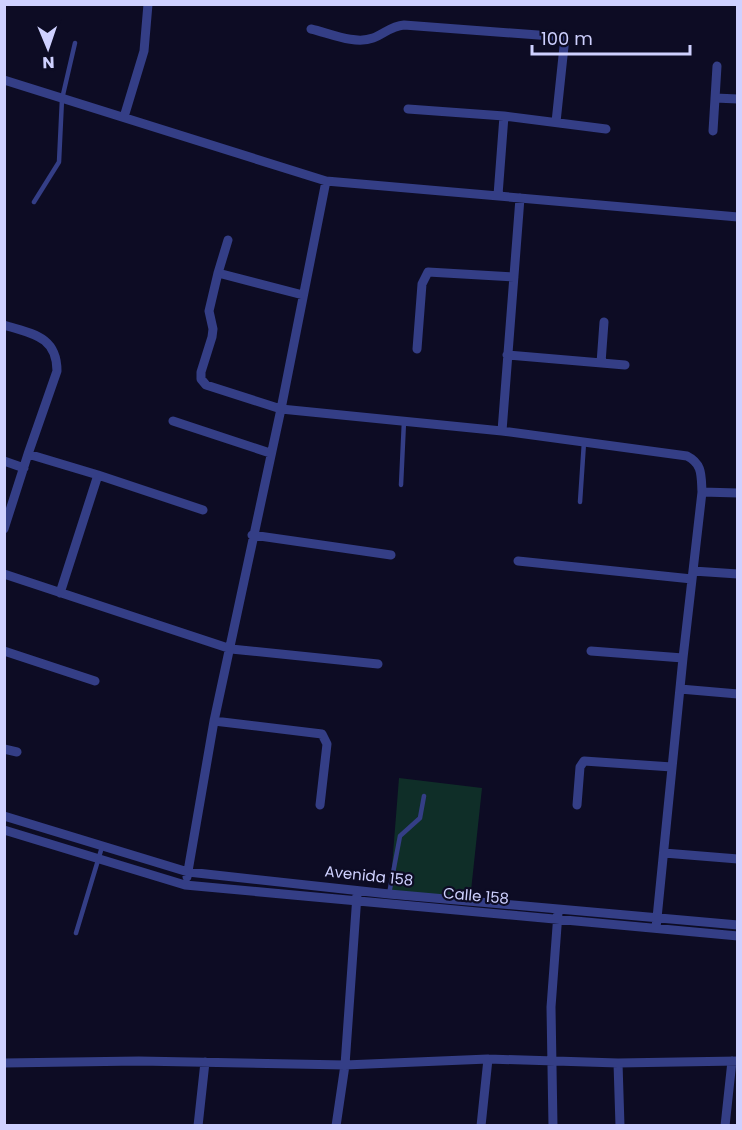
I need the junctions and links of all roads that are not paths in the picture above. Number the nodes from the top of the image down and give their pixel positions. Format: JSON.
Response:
{"nodes":[{"id":1,"x":148,"y":4,"type":"edge"},
{"id":2,"x":311,"y":29,"type":"dead end"},
{"id":3,"x":75,"y":43,"type":"dead end"},
{"id":4,"x":717,"y":66,"type":"dead end"},
{"id":5,"x":4,"y":80,"type":"edge"},
{"id":6,"x":716,"y":98,"type":"junction"},
{"id":7,"x":62,"y":99,"type":"junction"},
{"id":8,"x":738,"y":99,"type":"edge"},
{"id":9,"x":408,"y":109,"type":"dead end"},
{"id":10,"x":504,"y":116,"type":"junction"},
{"id":11,"x":124,"y":117,"type":"junction"},
{"id":12,"x":556,"y":122,"type":"junction"},
{"id":13,"x":606,"y":129,"type":"dead end"},
{"id":14,"x":714,"y":130,"type":"dead end"},
{"id":15,"x":326,"y":181,"type":"junction"},
{"id":16,"x":498,"y":195,"type":"junction"},
{"id":17,"x":520,"y":198,"type":"junction"},
{"id":18,"x":34,"y":201,"type":"dead end"},
{"id":19,"x":738,"y":217,"type":"edge"},
{"id":20,"x":228,"y":240,"type":"dead end"},
{"id":21,"x":218,"y":273,"type":"junction"},
{"id":22,"x":514,"y":277,"type":"junction"},
{"id":23,"x":303,"y":296,"type":"junction"},
{"id":24,"x":604,"y":322,"type":"dead end"},
{"id":25,"x":4,"y":326,"type":"edge"},
{"id":26,"x":417,"y":349,"type":"dead end"},
{"id":27,"x":507,"y":355,"type":"junction"},
{"id":28,"x":601,"y":363,"type":"junction"},
{"id":29,"x":625,"y":365,"type":"dead end"},
{"id":30,"x":281,"y":409,"type":"junction"},
{"id":31,"x":173,"y":421,"type":"dead end"},
{"id":32,"x":404,"y":421,"type":"junction"},
{"id":33,"x":502,"y":430,"type":"junction"},
{"id":34,"x":584,"y":442,"type":"junction"},
{"id":35,"x":270,"y":453,"type":"junction"},
{"id":36,"x":27,"y":454,"type":"junction"},
{"id":37,"x":4,"y":461,"type":"edge"},
{"id":38,"x":24,"y":468,"type":"junction"},
{"id":39,"x":98,"y":475,"type":"junction"},
{"id":40,"x":401,"y":485,"type":"dead end"},
{"id":41,"x":702,"y":492,"type":"junction"},
{"id":42,"x":738,"y":493,"type":"edge"},
{"id":43,"x":580,"y":502,"type":"dead end"},
{"id":44,"x":203,"y":510,"type":"dead end"},
{"id":45,"x":5,"y":527,"type":"edge"},
{"id":46,"x":252,"y":535,"type":"junction"},
{"id":47,"x":391,"y":555,"type":"dead end"},
{"id":48,"x":518,"y":561,"type":"dead end"},
{"id":49,"x":4,"y":574,"type":"edge"},
{"id":50,"x":738,"y":574,"type":"edge"},
{"id":51,"x":693,"y":575,"type":"junction"},
{"id":52,"x":60,"y":593,"type":"junction"},
{"id":53,"x":231,"y":649,"type":"junction"},
{"id":54,"x":4,"y":651,"type":"edge"},
{"id":55,"x":591,"y":651,"type":"dead end"},
{"id":56,"x":683,"y":658,"type":"junction"},
{"id":57,"x":378,"y":664,"type":"dead end"},
{"id":58,"x":95,"y":681,"type":"dead end"},
{"id":59,"x":680,"y":689,"type":"junction"},
{"id":60,"x":738,"y":694,"type":"edge"},
{"id":61,"x":214,"y":721,"type":"junction"},
{"id":62,"x":4,"y":749,"type":"edge"},
{"id":63,"x":17,"y":752,"type":"dead end"},
{"id":64,"x":672,"y":767,"type":"junction"},
{"id":65,"x":424,"y":796,"type":"dead end"},
{"id":66,"x":320,"y":805,"type":"dead end"},
{"id":67,"x":577,"y":805,"type":"dead end"},
{"id":68,"x":4,"y":816,"type":"edge"},
{"id":69,"x":4,"y":830,"type":"edge"},
{"id":70,"x":102,"y":846,"type":"junction"},
{"id":71,"x":663,"y":853,"type":"junction"},
{"id":72,"x":98,"y":859,"type":"junction"},
{"id":73,"x":738,"y":859,"type":"edge"},
{"id":74,"x":188,"y":872,"type":"junction"},
{"id":75,"x":185,"y":885,"type":"junction"},
{"id":76,"x":389,"y":894,"type":"junction"},
{"id":77,"x":357,"y":895,"type":"junction"},
{"id":78,"x":558,"y":908,"type":"junction"},
{"id":79,"x":657,"y":918,"type":"junction"},
{"id":80,"x":558,"y":919,"type":"junction"},
{"id":81,"x":738,"y":925,"type":"edge"},
{"id":82,"x":656,"y":928,"type":"junction"},
{"id":83,"x":76,"y":933,"type":"dead end"},
{"id":84,"x":738,"y":936,"type":"edge"},
{"id":85,"x":488,"y":1059,"type":"junction"},
{"id":86,"x":552,"y":1060,"type":"junction"},
{"id":87,"x":735,"y":1061,"type":"edge"},
{"id":88,"x":205,"y":1062,"type":"junction"},
{"id":89,"x":4,"y":1063,"type":"edge"},
{"id":90,"x":618,"y":1063,"type":"junction"},
{"id":91,"x":345,"y":1065,"type":"junction"},
{"id":92,"x":198,"y":1125,"type":"edge"},
{"id":93,"x":336,"y":1125,"type":"edge"},
{"id":94,"x":480,"y":1125,"type":"edge"},
{"id":95,"x":553,"y":1125,"type":"edge"},
{"id":96,"x":620,"y":1125,"type":"edge"},
{"id":97,"x":725,"y":1125,"type":"edge"}],
"edges":[{"from":1,"to":11,"type":"street"},
{"from":2,"to":12,"type":"street"},
{"from":3,"to":7,"type":"lane"},
{"from":4,"to":6,"type":"street"},
{"from":5,"to":7,"type":"street"},
{"from":6,"to":8,"type":"street"},
{"from":6,"to":14,"type":"street"},
{"from":7,"to":11,"type":"street"},
{"from":7,"to":18,"type":"lane"},
{"from":9,"to":10,"type":"street"},
{"from":10,"to":12,"type":"street"},
{"from":10,"to":16,"type":"street"},
{"from":11,"to":15,"type":"street"},
{"from":12,"to":13,"type":"street"},
{"from":15,"to":16,"type":"street"},
{"from":15,"to":23,"type":"street"},
{"from":16,"to":17,"type":"street"},
{"from":17,"to":19,"type":"street"},
{"from":17,"to":22,"type":"street"},
{"from":20,"to":21,"type":"street"},
{"from":21,"to":23,"type":"street"},
{"from":21,"to":30,"type":"street"},
{"from":22,"to":26,"type":"street"},
{"from":22,"to":27,"type":"street"},
{"from":23,"to":30,"type":"street"},
{"from":24,"to":28,"type":"street"},
{"from":25,"to":36,"type":"street"},
{"from":27,"to":28,"type":"street"},
{"from":27,"to":33,"type":"street"},
{"from":28,"to":29,"type":"street"},
{"from":30,"to":32,"type":"street"},
{"from":30,"to":35,"type":"street"},
{"from":31,"to":35,"type":"street"},
{"from":32,"to":33,"type":"street"},
{"from":32,"to":40,"type":"lane"},
{"from":33,"to":34,"type":"street"},
{"from":34,"to":41,"type":"street"},
{"from":34,"to":43,"type":"lane"},
{"from":35,"to":46,"type":"street"},
{"from":36,"to":38,"type":"street"},
{"from":36,"to":39,"type":"street"},
{"from":37,"to":38,"type":"street"},
{"from":38,"to":45,"type":"street"},
{"from":39,"to":44,"type":"street"},
{"from":39,"to":52,"type":"street"},
{"from":41,"to":42,"type":"street"},
{"from":41,"to":51,"type":"street"},
{"from":46,"to":47,"type":"street"},
{"from":46,"to":53,"type":"street"},
{"from":48,"to":51,"type":"street"},
{"from":49,"to":52,"type":"street"},
{"from":50,"to":51,"type":"street"},
{"from":51,"to":56,"type":"street"},
{"from":52,"to":53,"type":"street"},
{"from":53,"to":57,"type":"street"},
{"from":53,"to":61,"type":"street"},
{"from":54,"to":58,"type":"street"},
{"from":55,"to":56,"type":"street"},
{"from":56,"to":59,"type":"street"},
{"from":59,"to":60,"type":"street"},
{"from":59,"to":64,"type":"street"},
{"from":61,"to":66,"type":"street"},
{"from":61,"to":74,"type":"street"},
{"from":62,"to":63,"type":"street"},
{"from":64,"to":67,"type":"street"},
{"from":64,"to":71,"type":"street"},
{"from":65,"to":76,"type":"lane"},
{"from":68,"to":70,"type":"street","name":"Avenida 158"},
{"from":69,"to":72,"type":"street","name":"Calle 158"},
{"from":70,"to":72,"type":"lane"},
{"from":70,"to":74,"type":"street","name":"Avenida 158"},
{"from":71,"to":73,"type":"street"},
{"from":71,"to":79,"type":"street"},
{"from":72,"to":75,"type":"street","name":"Calle 158"},
{"from":72,"to":83,"type":"lane"},
{"from":74,"to":75,"type":"street"},
{"from":74,"to":77,"type":"street","name":"Avenida 158"},
{"from":75,"to":77,"type":"street","name":"Calle 158"},
{"from":76,"to":77,"type":"street","name":"Avenida 158"},
{"from":76,"to":78,"type":"street","name":"Avenida 158"},
{"from":77,"to":80,"type":"street","name":"Calle 158"},
{"from":77,"to":91,"type":"street"},
{"from":78,"to":79,"type":"street","name":"Avenida 158"},
{"from":78,"to":80,"type":"street"},
{"from":79,"to":81,"type":"street","name":"Avenida 158"},
{"from":79,"to":82,"type":"street"},
{"from":80,"to":82,"type":"street","name":"Calle 158"},
{"from":80,"to":86,"type":"street"},
{"from":82,"to":84,"type":"street","name":"Calle 158"},
{"from":85,"to":86,"type":"street"},
{"from":85,"to":91,"type":"street"},
{"from":85,"to":94,"type":"street"},
{"from":86,"to":90,"type":"street"},
{"from":86,"to":95,"type":"street"},
{"from":87,"to":90,"type":"street"},
{"from":87,"to":97,"type":"street"},
{"from":88,"to":89,"type":"street"},
{"from":88,"to":91,"type":"street"},
{"from":88,"to":92,"type":"street"},
{"from":90,"to":96,"type":"street"},
{"from":91,"to":93,"type":"street"}]}
